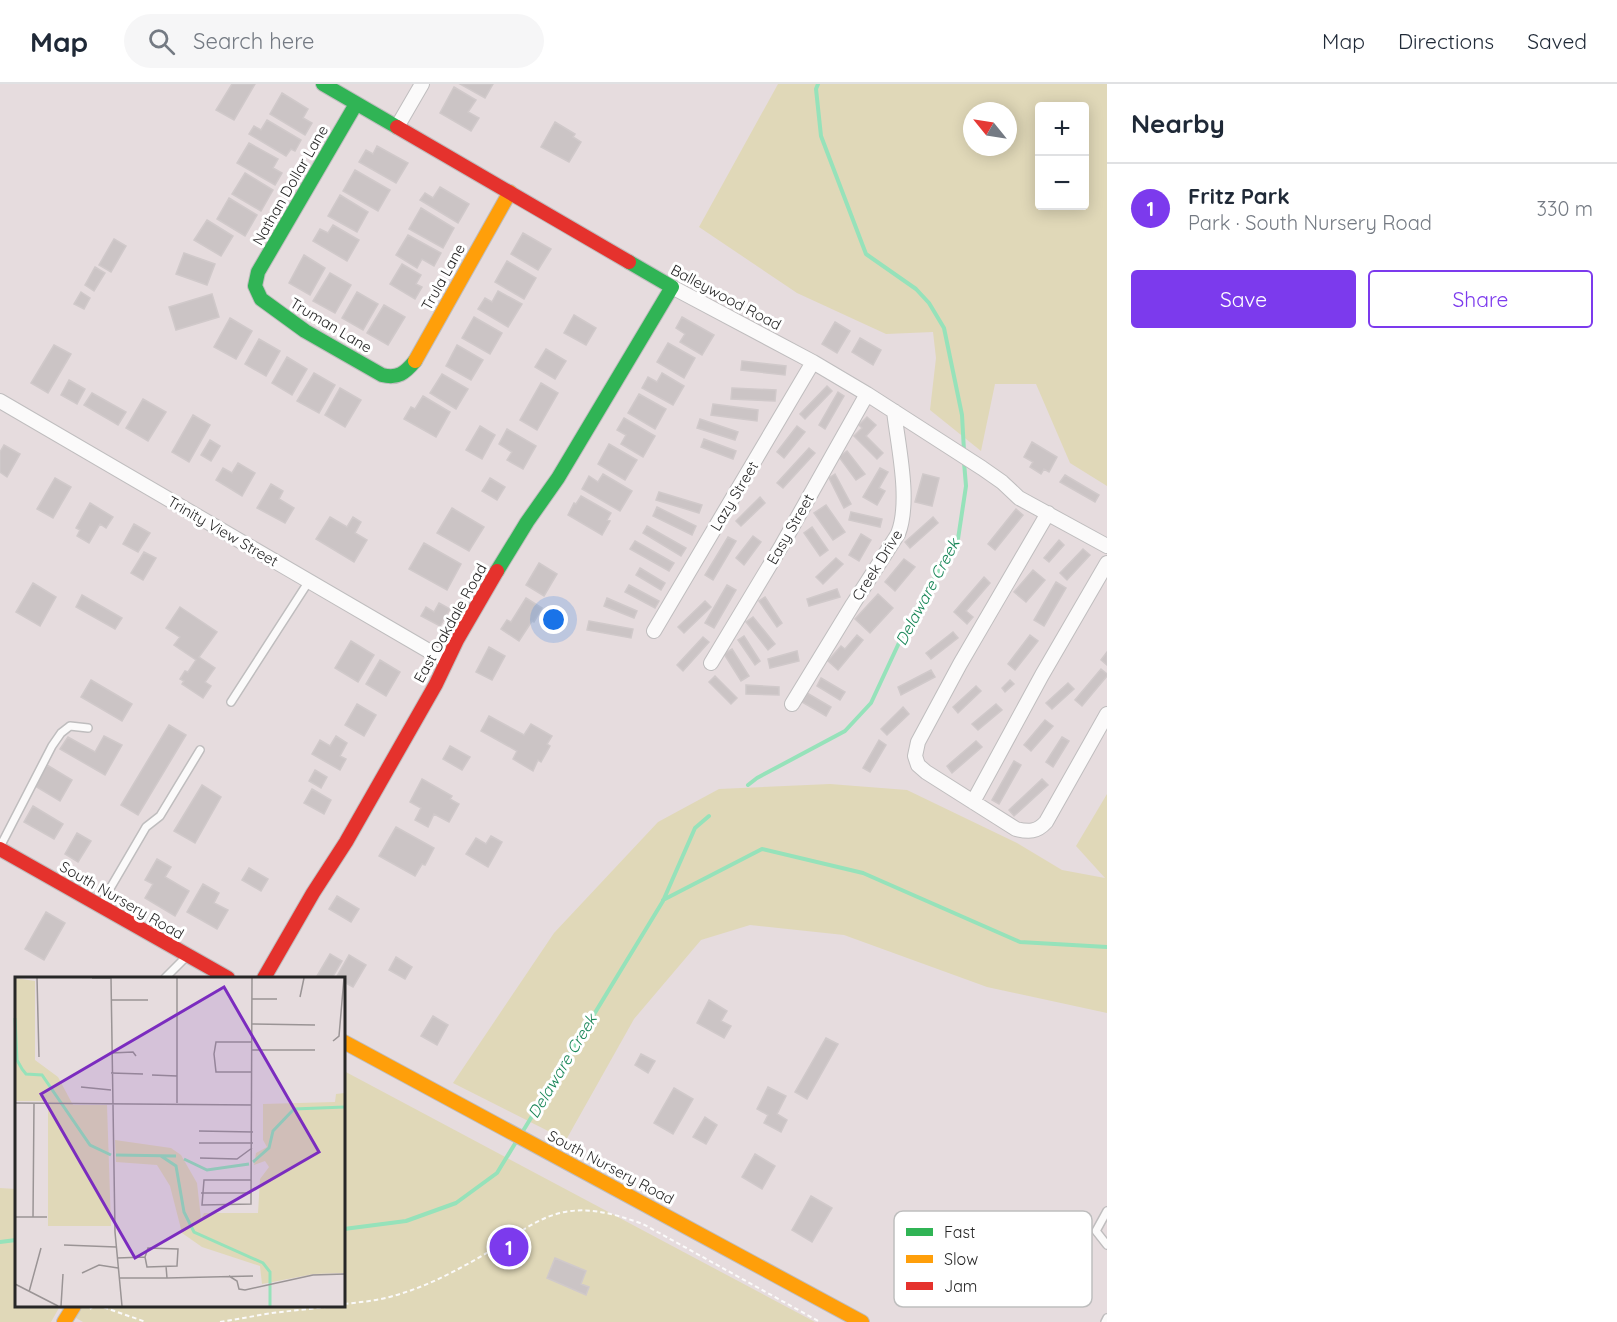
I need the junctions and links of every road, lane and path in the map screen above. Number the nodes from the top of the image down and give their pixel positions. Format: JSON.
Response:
{"nodes":[{"id":1,"x":323,"y":84,"type":"edge"},
{"id":2,"x":422,"y":84,"type":"edge"},
{"id":3,"x":356,"y":104,"type":"junction"},
{"id":4,"x":397,"y":127,"type":"junction"},
{"id":5,"x":510,"y":192,"type":"junction"},
{"id":6,"x":254,"y":285,"type":"joint"},
{"id":7,"x":672,"y":287,"type":"junction"},
{"id":8,"x":813,"y":362,"type":"junction"},
{"id":9,"x":402,"y":375,"type":"joint"},
{"id":10,"x":867,"y":394,"type":"junction"},
{"id":11,"x":0,"y":401,"type":"edge"},
{"id":12,"x":894,"y":411,"type":"junction"},
{"id":13,"x":1048,"y":513,"type":"junction"},
{"id":14,"x":1107,"y":546,"type":"edge"},
{"id":15,"x":1107,"y":563,"type":"edge"},
{"id":16,"x":309,"y":581,"type":"junction"},
{"id":17,"x":654,"y":631,"type":"dead end"},
{"id":18,"x":446,"y":662,"type":"junction"},
{"id":19,"x":711,"y":663,"type":"dead end"},
{"id":20,"x":231,"y":702,"type":"dead end"},
{"id":21,"x":792,"y":704,"type":"dead end"},
{"id":22,"x":1107,"y":714,"type":"edge"},
{"id":23,"x":88,"y":728,"type":"dead end"},
{"id":24,"x":200,"y":750,"type":"dead end"},
{"id":25,"x":973,"y":802,"type":"junction"},
{"id":26,"x":0,"y":848,"type":"edge"},
{"id":27,"x":99,"y":906,"type":"junction"},
{"id":28,"x":187,"y":956,"type":"junction"},
{"id":29,"x":166,"y":977,"type":"edge"},
{"id":30,"x":226,"y":977,"type":"edge"},
{"id":31,"x":265,"y":977,"type":"edge"},
{"id":32,"x":345,"y":1043,"type":"edge"},
{"id":33,"x":1107,"y":1211,"type":"edge"},
{"id":34,"x":1107,"y":1245,"type":"edge"},
{"id":35,"x":345,"y":1304,"type":"edge"},
{"id":36,"x":73,"y":1307,"type":"edge"},
{"id":37,"x":93,"y":1307,"type":"edge"},
{"id":38,"x":102,"y":1307,"type":"edge"},
{"id":39,"x":319,"y":1307,"type":"edge"},
{"id":40,"x":88,"y":1311,"type":"dead end"},
{"id":41,"x":1107,"y":1318,"type":"edge"},
{"id":42,"x":64,"y":1322,"type":"edge"},
{"id":43,"x":146,"y":1322,"type":"edge"},
{"id":44,"x":220,"y":1322,"type":"edge"},
{"id":45,"x":820,"y":1322,"type":"edge"},
{"id":46,"x":862,"y":1322,"type":"edge"},
{"id":47,"x":1105,"y":1322,"type":"edge"}],
"edges":[{"from":1,"to":3,"type":"street","name":"Balleywood Road"},
{"from":2,"to":4,"type":"street"},
{"from":3,"to":4,"type":"street","name":"Balleywood Road"},
{"from":3,"to":6,"type":"street","name":"Nathan Dollar Lane"},
{"from":4,"to":5,"type":"street","name":"Balleywood Road"},
{"from":5,"to":7,"type":"street","name":"Balleywood Road"},
{"from":5,"to":9,"type":"street","name":"Trula Lane"},
{"from":6,"to":9,"type":"street","name":"Truman Lane"},
{"from":7,"to":8,"type":"street","name":"Balleywood Road"},
{"from":7,"to":18,"type":"street","name":"East Oakdale Road"},
{"from":8,"to":10,"type":"street","name":"Balleywood Road"},
{"from":8,"to":17,"type":"street","name":"Lazy Street"},
{"from":10,"to":12,"type":"street","name":"Balleywood Road"},
{"from":10,"to":19,"type":"street","name":"Easy Street"},
{"from":11,"to":16,"type":"street","name":"Trinity View Street"},
{"from":12,"to":13,"type":"street","name":"Balleywood Road"},
{"from":12,"to":21,"type":"street","name":"Creek Drive"},
{"from":13,"to":14,"type":"street","name":"Balleywood Road"},
{"from":13,"to":25,"type":"street"},
{"from":15,"to":25,"type":"street"},
{"from":16,"to":18,"type":"street","name":"Trinity View Street"},
{"from":16,"to":20,"type":"lane"},
{"from":18,"to":31,"type":"street","name":"East Oakdale Road"},
{"from":22,"to":25,"type":"street"},
{"from":23,"to":26,"type":"lane"},
{"from":24,"to":27,"type":"lane"},
{"from":26,"to":27,"type":"street","name":"South Nursery Road"},
{"from":27,"to":28,"type":"street","name":"South Nursery Road"},
{"from":28,"to":29,"type":"lane"},
{"from":28,"to":30,"type":"street","name":"South Nursery Road"},
{"from":32,"to":46,"type":"street","name":"South Nursery Road"},
{"from":33,"to":34,"type":"lane"},
{"from":35,"to":45,"type":"path"},
{"from":36,"to":42,"type":"street"},
{"from":37,"to":40,"type":"path"},
{"from":38,"to":43,"type":"path"},
{"from":39,"to":44,"type":"path"},
{"from":41,"to":47,"type":"lane"}]}
